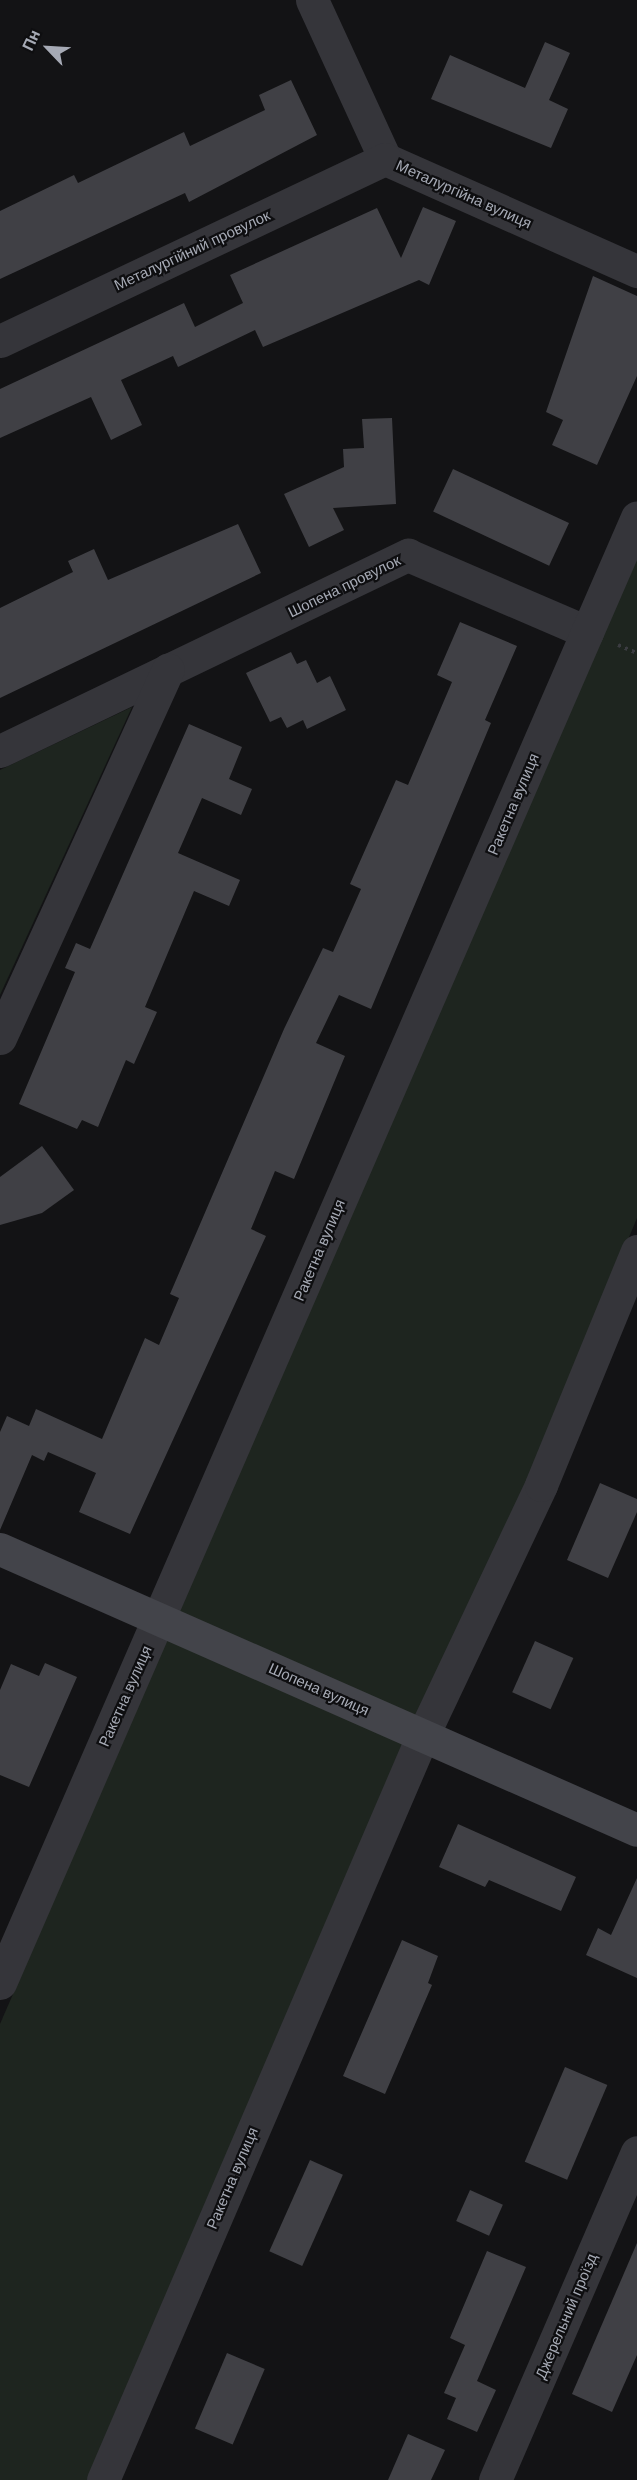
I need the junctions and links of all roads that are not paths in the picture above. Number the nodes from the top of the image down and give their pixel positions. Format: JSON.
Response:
{"nodes":[{"id":1,"x":312,"y":0,"type":"edge"},
{"id":2,"x":385,"y":159,"type":"junction"},
{"id":3,"x":637,"y":271,"type":"edge"},
{"id":4,"x":0,"y":341,"type":"edge"},
{"id":5,"x":637,"y":517,"type":"edge"},
{"id":6,"x":587,"y":632,"type":"junction"},
{"id":7,"x":168,"y":670,"type":"junction"},
{"id":8,"x":0,"y":751,"type":"edge"},
{"id":9,"x":0,"y":1038,"type":"edge"},
{"id":10,"x":637,"y":1251,"type":"edge"},
{"id":11,"x":0,"y":1549,"type":"edge"},
{"id":12,"x":159,"y":1619,"type":"junction"},
{"id":13,"x":423,"y":1735,"type":"junction"},
{"id":14,"x":637,"y":1830,"type":"edge"},
{"id":15,"x":0,"y":1983,"type":"edge"},
{"id":16,"x":637,"y":2152,"type":"edge"},
{"id":17,"x":102,"y":2480,"type":"edge"},
{"id":18,"x":495,"y":2480,"type":"edge"}],
"edges":[{"from":1,"to":2,"type":"street","name":"Металургійна вулиця"},
{"from":2,"to":3,"type":"street","name":"Металургійна вулиця"},
{"from":2,"to":4,"type":"street","name":"Металургійний провулок"},
{"from":5,"to":6,"type":"street","name":"Ракетна вулиця"},
{"from":6,"to":7,"type":"street","name":"Шопена провулок"},
{"from":6,"to":12,"type":"street","name":"Ракетна вулиця"},
{"from":7,"to":8,"type":"street","name":"Шопена провулок"},
{"from":7,"to":9,"type":"street"},
{"from":10,"to":13,"type":"street","name":"Ракетна вулиця"},
{"from":11,"to":12,"type":"street","name":"Шопена вулиця"},
{"from":12,"to":13,"type":"street","name":"Шопена вулиця"},
{"from":12,"to":15,"type":"street","name":"Ракетна вулиця"},
{"from":13,"to":14,"type":"street","name":"Шопена вулиця"},
{"from":13,"to":17,"type":"street","name":"Ракетна вулиця"},
{"from":16,"to":18,"type":"street","name":"Джерельний проїзд"}]}
